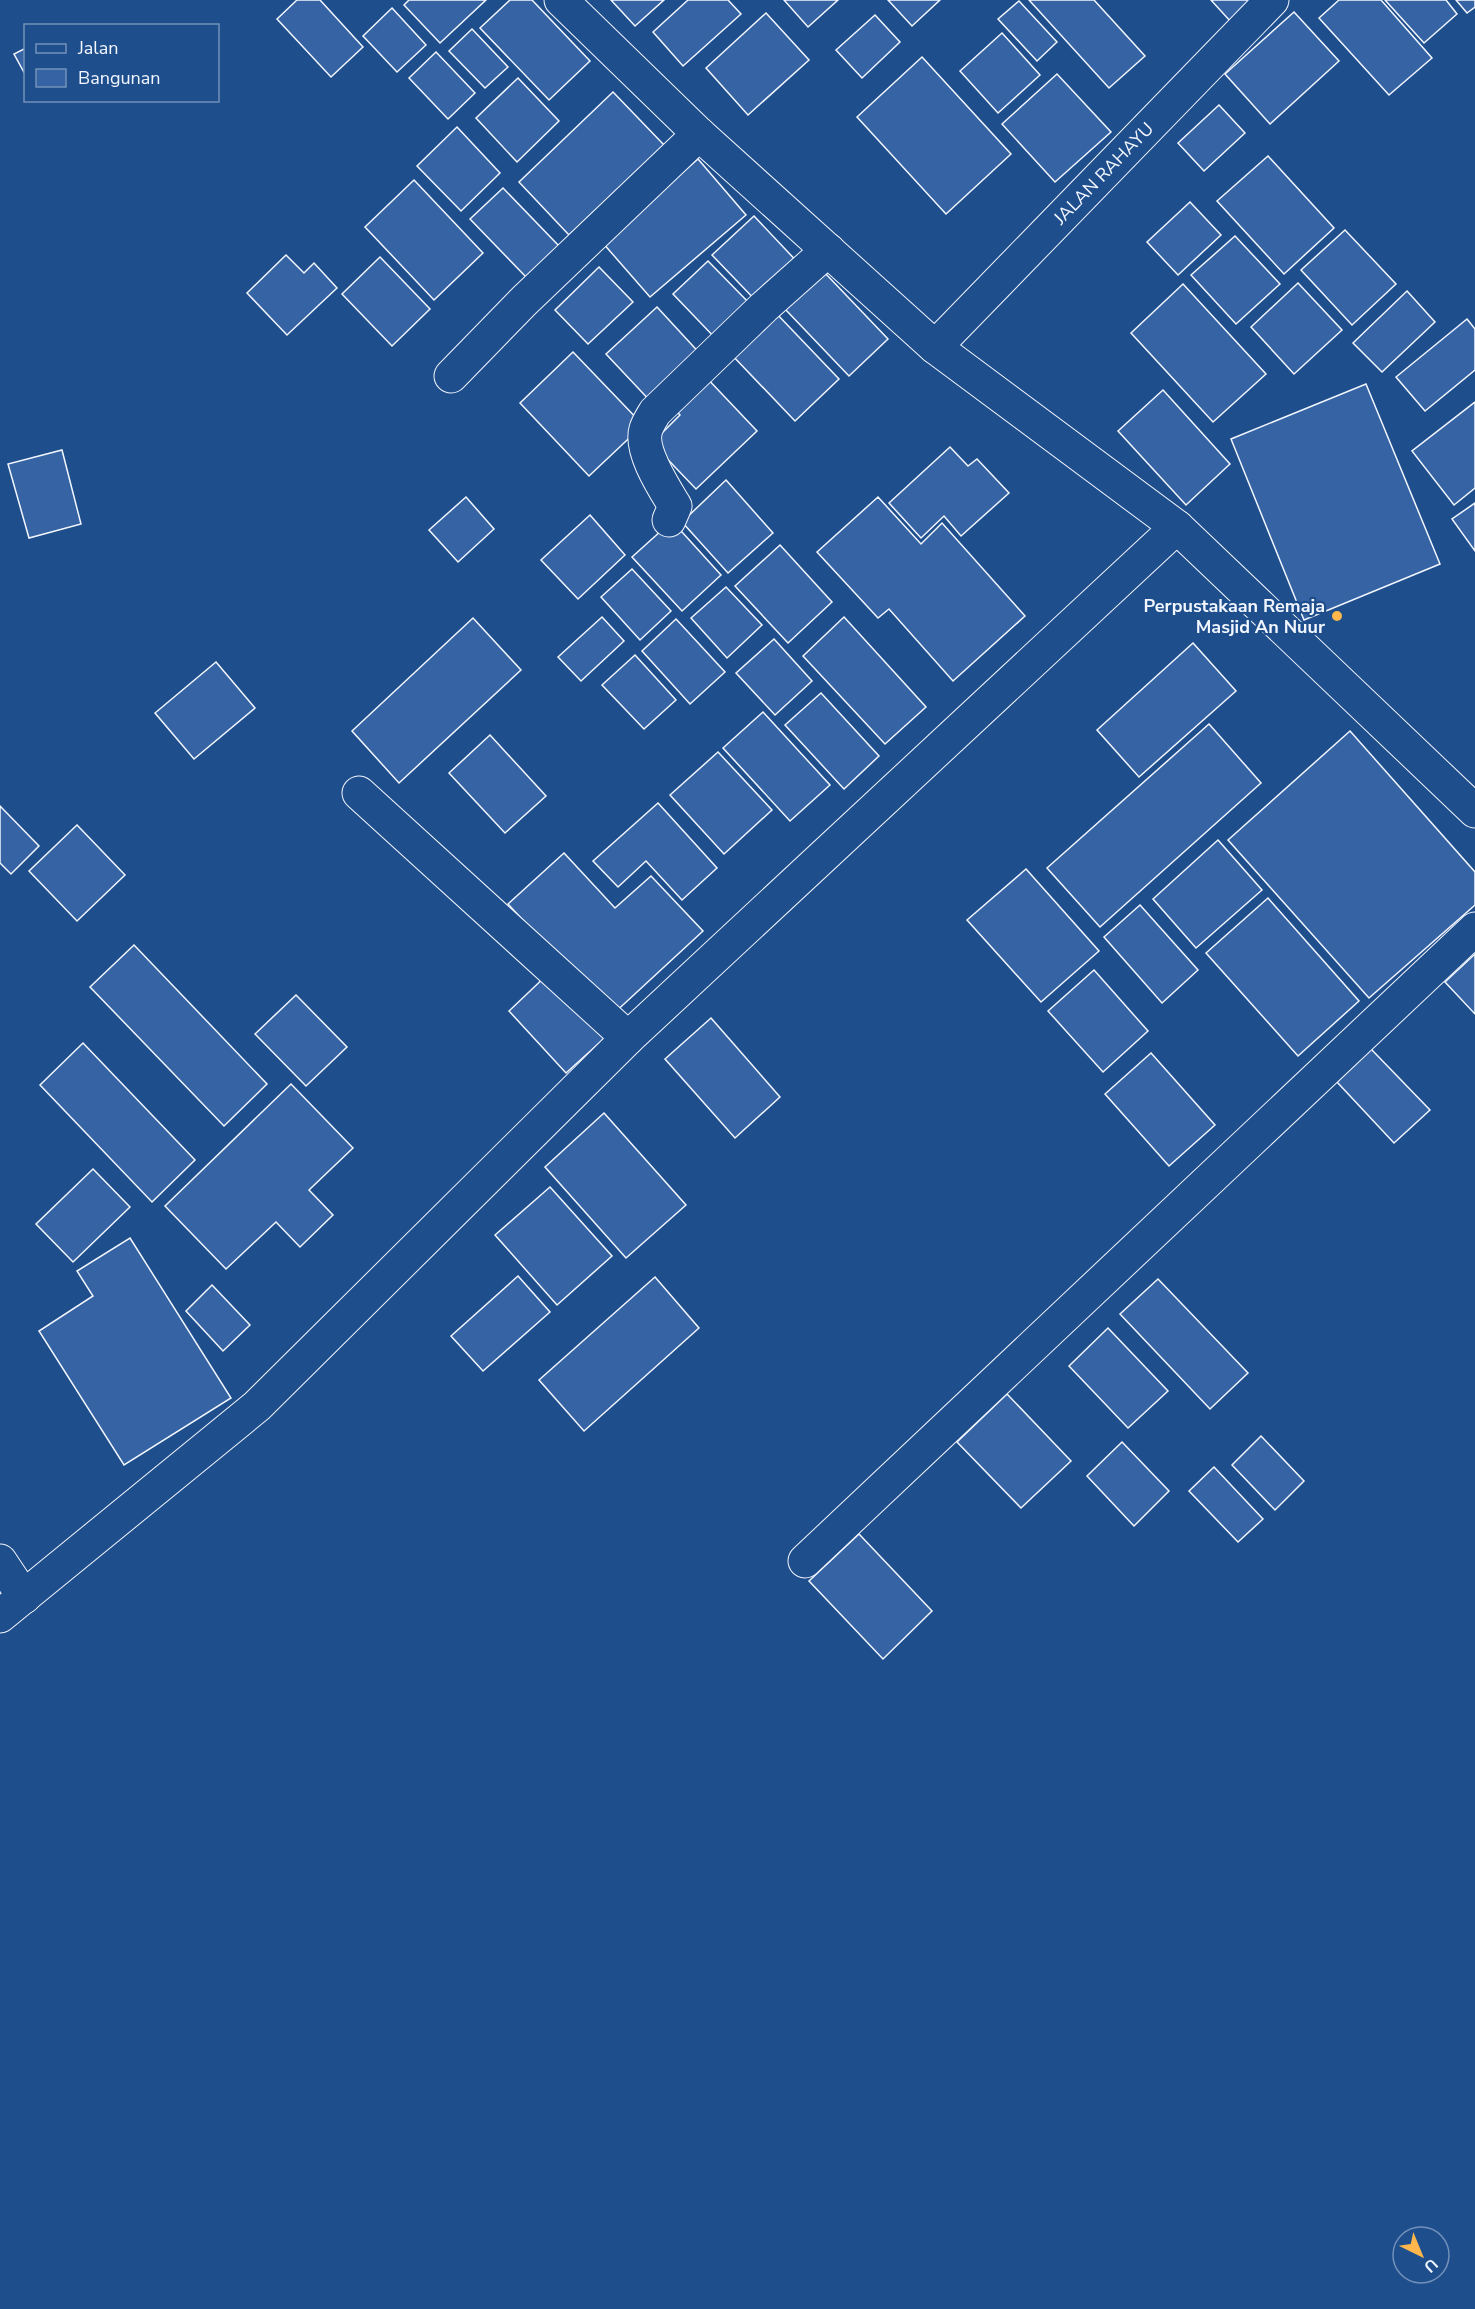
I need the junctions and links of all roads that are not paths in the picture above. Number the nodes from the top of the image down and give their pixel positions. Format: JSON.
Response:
{"nodes":[{"id":1,"x":561,"y":0,"type":"edge"},
{"id":2,"x":1272,"y":0,"type":"edge"},
{"id":3,"x":699,"y":134,"type":"junction"},
{"id":4,"x":828,"y":250,"type":"junction"},
{"id":5,"x":935,"y":347,"type":"junction"},
{"id":6,"x":451,"y":376,"type":"dead end"},
{"id":7,"x":669,"y":520,"type":"dead end"},
{"id":8,"x":1177,"y":527,"type":"junction"},
{"id":9,"x":359,"y":793,"type":"dead end"},
{"id":10,"x":1475,"y":811,"type":"edge"},
{"id":11,"x":1475,"y":929,"type":"edge"},
{"id":12,"x":628,"y":1038,"type":"junction"},
{"id":13,"x":0,"y":1561,"type":"edge"},
{"id":14,"x":805,"y":1561,"type":"dead end"},
{"id":15,"x":12,"y":1607,"type":"edge"}],
"edges":[{"from":1,"to":3,"type":"street"},
{"from":2,"to":5,"type":"street","name":"JALAN RAHAYU"},
{"from":3,"to":4,"type":"street"},
{"from":3,"to":6,"type":"street"},
{"from":4,"to":5,"type":"street"},
{"from":4,"to":7,"type":"street"},
{"from":5,"to":8,"type":"street"},
{"from":8,"to":10,"type":"street"},
{"from":8,"to":12,"type":"street"},
{"from":9,"to":12,"type":"street"},
{"from":11,"to":14,"type":"street"},
{"from":12,"to":15,"type":"street"},
{"from":13,"to":15,"type":"street"}]}
